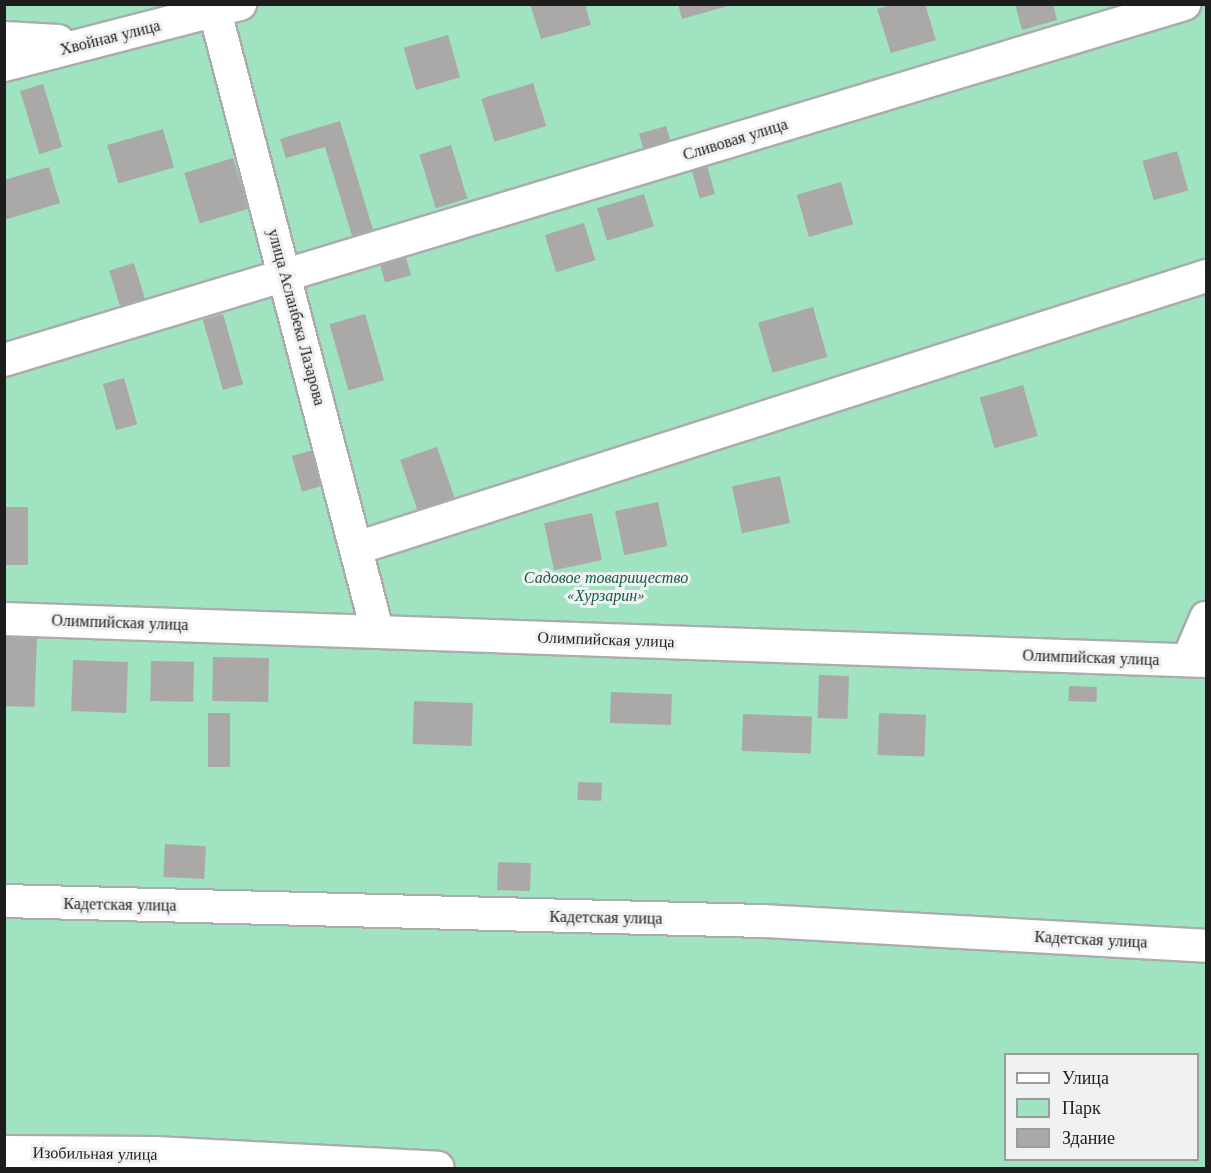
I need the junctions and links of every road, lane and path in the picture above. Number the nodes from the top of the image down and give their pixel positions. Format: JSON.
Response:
{"nodes":[{"id":1,"x":1184,"y":4,"type":"edge"},
{"id":2,"x":223,"y":7,"type":"edge"},
{"id":3,"x":4,"y":38,"type":"edge"},
{"id":4,"x":80,"y":43,"type":"junction"},
{"id":5,"x":4,"y":65,"type":"edge"},
{"id":6,"x":286,"y":274,"type":"junction"},
{"id":7,"x":1206,"y":276,"type":"edge"},
{"id":8,"x":4,"y":360,"type":"edge"},
{"id":9,"x":360,"y":547,"type":"junction"},
{"id":10,"x":1206,"y":618,"type":"edge"},
{"id":11,"x":4,"y":619,"type":"edge"},
{"id":12,"x":377,"y":630,"type":"junction"},
{"id":13,"x":1197,"y":661,"type":"edge"},
{"id":14,"x":4,"y":902,"type":"edge"},
{"id":15,"x":1206,"y":946,"type":"edge"},
{"id":16,"x":4,"y":1152,"type":"edge"},
{"id":17,"x":438,"y":1168,"type":"edge"}],
"edges":[{"from":1,"to":6,"type":"street","name":"Сливовая улица"},
{"from":2,"to":4,"type":"street","name":"Хвойная улица"},
{"from":2,"to":6,"type":"street","name":"улица Асланбека Лазарова"},
{"from":3,"to":4,"type":"street"},
{"from":4,"to":5,"type":"street","name":"Хвойная улица"},
{"from":6,"to":8,"type":"street"},
{"from":6,"to":9,"type":"street","name":"улица Асланбека Лазарова"},
{"from":7,"to":9,"type":"street"},
{"from":9,"to":12,"type":"street","name":"улица Асланбека Лазарова"},
{"from":10,"to":13,"type":"street"},
{"from":11,"to":12,"type":"street","name":"Олимпийская улица"},
{"from":12,"to":13,"type":"street","name":"Олимпийская улица"},
{"from":14,"to":15,"type":"street","name":"Кадетская улица"},
{"from":16,"to":17,"type":"street","name":"Изобильная улица"}]}
